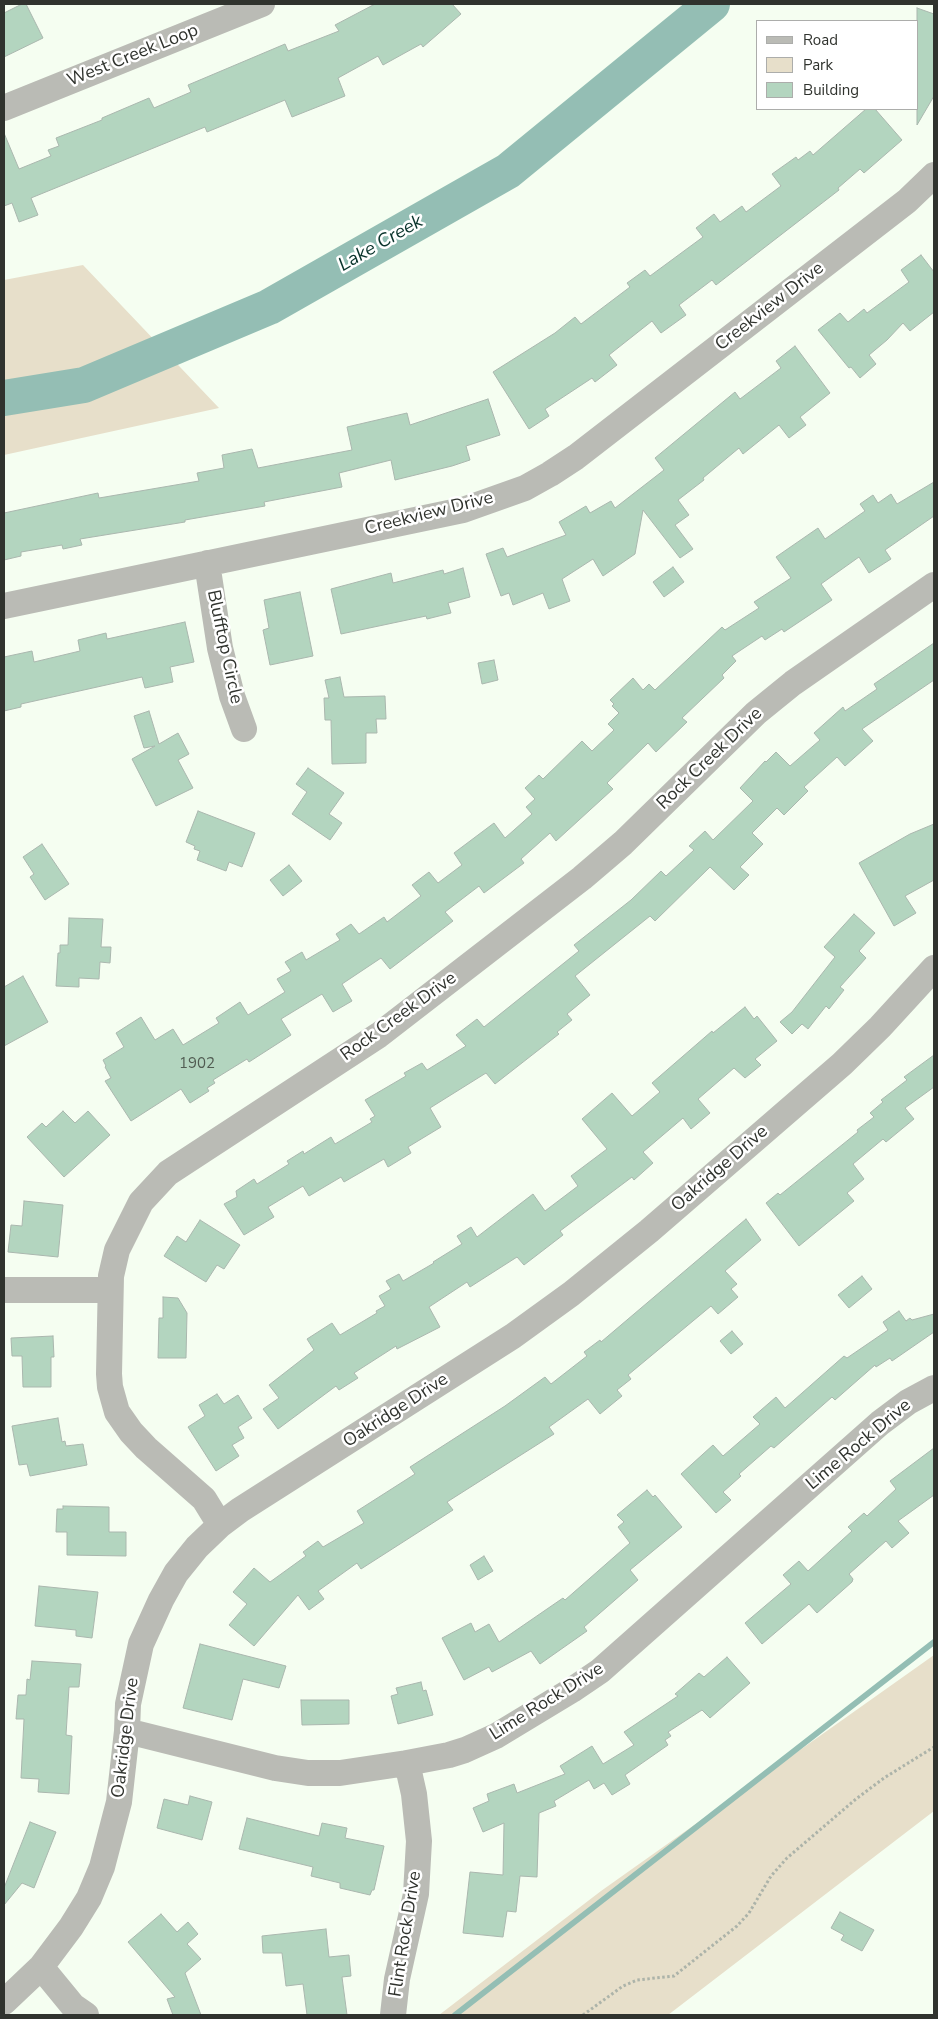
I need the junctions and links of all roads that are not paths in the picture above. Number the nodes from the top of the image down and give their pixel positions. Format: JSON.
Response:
{"nodes":[{"id":1,"x":262,"y":4,"type":"edge"},
{"id":2,"x":4,"y":108,"type":"edge"},
{"id":3,"x":934,"y":175,"type":"edge"},
{"id":4,"x":207,"y":563,"type":"junction"},
{"id":5,"x":934,"y":585,"type":"edge"},
{"id":6,"x":4,"y":606,"type":"edge"},
{"id":7,"x":244,"y":729,"type":"dead end"},
{"id":8,"x":934,"y":968,"type":"edge"},
{"id":9,"x":4,"y":1290,"type":"edge"},
{"id":10,"x":110,"y":1290,"type":"junction"},
{"id":11,"x":934,"y":1388,"type":"edge"},
{"id":12,"x":220,"y":1525,"type":"junction"},
{"id":13,"x":127,"y":1731,"type":"junction"},
{"id":14,"x":407,"y":1763,"type":"junction"},
{"id":15,"x":41,"y":1967,"type":"junction"},
{"id":16,"x":4,"y":2002,"type":"edge"},
{"id":17,"x":86,"y":2015,"type":"edge"},
{"id":18,"x":393,"y":2015,"type":"edge"}],
"edges":[{"from":1,"to":2,"type":"street","name":"West Creek Loop"},
{"from":3,"to":4,"type":"street","name":"Creekview Drive"},
{"from":4,"to":6,"type":"street","name":"Creekview Drive"},
{"from":4,"to":7,"type":"street","name":"Blufftop Circle"},
{"from":5,"to":10,"type":"street","name":"Rock Creek Drive"},
{"from":8,"to":12,"type":"street","name":"Oakridge Drive"},
{"from":9,"to":10,"type":"street"},
{"from":10,"to":12,"type":"street","name":"Rock Creek Drive"},
{"from":11,"to":14,"type":"street","name":"Lime Rock Drive"},
{"from":12,"to":13,"type":"street","name":"Oakridge Drive"},
{"from":13,"to":14,"type":"street","name":"Lime Rock Drive"},
{"from":13,"to":15,"type":"street","name":"Oakridge Drive"},
{"from":14,"to":18,"type":"street","name":"Flint Rock Drive"},
{"from":15,"to":16,"type":"street","name":"Oakridge Drive"},
{"from":15,"to":17,"type":"street"}]}
